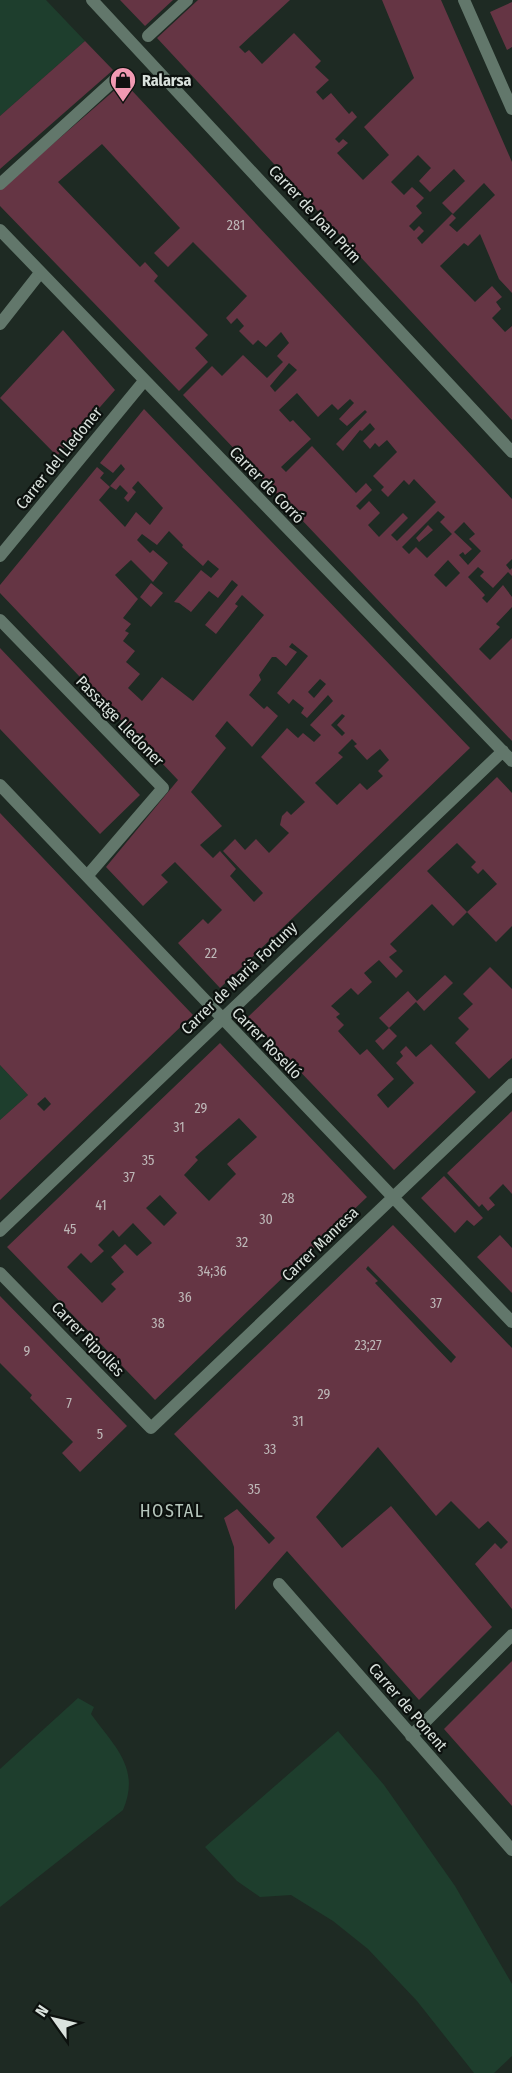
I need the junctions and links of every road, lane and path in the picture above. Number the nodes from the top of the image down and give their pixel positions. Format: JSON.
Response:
{"nodes":[{"id":1,"x":92,"y":0,"type":"edge"},
{"id":2,"x":187,"y":0,"type":"edge"},
{"id":3,"x":464,"y":0,"type":"edge"},
{"id":4,"x":148,"y":36,"type":"dead end"},
{"id":5,"x":120,"y":75,"type":"dead end"},
{"id":6,"x":512,"y":109,"type":"edge"},
{"id":7,"x":0,"y":184,"type":"edge"},
{"id":8,"x":0,"y":230,"type":"edge"},
{"id":9,"x":40,"y":273,"type":"junction"},
{"id":10,"x":0,"y":324,"type":"edge"},
{"id":11,"x":144,"y":381,"type":"junction"},
{"id":12,"x":512,"y":452,"type":"edge"},
{"id":13,"x":0,"y":556,"type":"edge"},
{"id":14,"x":0,"y":620,"type":"edge"},
{"id":15,"x":503,"y":751,"type":"junction"},
{"id":16,"x":512,"y":761,"type":"edge"},
{"id":17,"x":0,"y":785,"type":"edge"},
{"id":18,"x":88,"y":875,"type":"junction"},
{"id":19,"x":220,"y":1018,"type":"junction"},
{"id":20,"x":512,"y":1084,"type":"edge"},
{"id":21,"x":393,"y":1197,"type":"junction"},
{"id":22,"x":0,"y":1231,"type":"edge"},
{"id":23,"x":0,"y":1273,"type":"edge"},
{"id":24,"x":512,"y":1322,"type":"edge"},
{"id":25,"x":152,"y":1428,"type":"joint"},
{"id":26,"x":279,"y":1584,"type":"dead end"},
{"id":27,"x":512,"y":1635,"type":"edge"},
{"id":28,"x":411,"y":1736,"type":"junction"},
{"id":29,"x":512,"y":1850,"type":"edge"}],
"edges":[{"from":1,"to":12,"type":"street","name":"Carrer de Joan Prim"},
{"from":2,"to":4,"type":"street"},
{"from":3,"to":6,"type":"street"},
{"from":5,"to":7,"type":"street"},
{"from":8,"to":9,"type":"street","name":"Carrer de Corró"},
{"from":9,"to":10,"type":"street"},
{"from":9,"to":11,"type":"street","name":"Carrer de Corró"},
{"from":11,"to":13,"type":"street","name":"Carrer del Lledoner"},
{"from":11,"to":15,"type":"street","name":"Carrer de Corró"},
{"from":14,"to":18,"type":"street","name":"Passatge Lledoner"},
{"from":15,"to":16,"type":"street","name":"Carrer de Corró"},
{"from":15,"to":19,"type":"street","name":"Carrer de Marià Fortuny"},
{"from":17,"to":18,"type":"street","name":"Carrer Roselló"},
{"from":18,"to":19,"type":"street","name":"Carrer Roselló"},
{"from":19,"to":21,"type":"street","name":"Carrer Roselló"},
{"from":19,"to":22,"type":"street","name":"Carrer de Marià Fortuny"},
{"from":20,"to":21,"type":"street","name":"Carrer Manresa"},
{"from":21,"to":24,"type":"street","name":"Carrer Roselló"},
{"from":21,"to":25,"type":"street","name":"Carrer Manresa"},
{"from":23,"to":25,"type":"street","name":"Carrer Ripollès"},
{"from":26,"to":28,"type":"street","name":"Carrer de Ponent"},
{"from":27,"to":28,"type":"street"},
{"from":28,"to":29,"type":"street","name":"Carrer de Ponent"}]}
